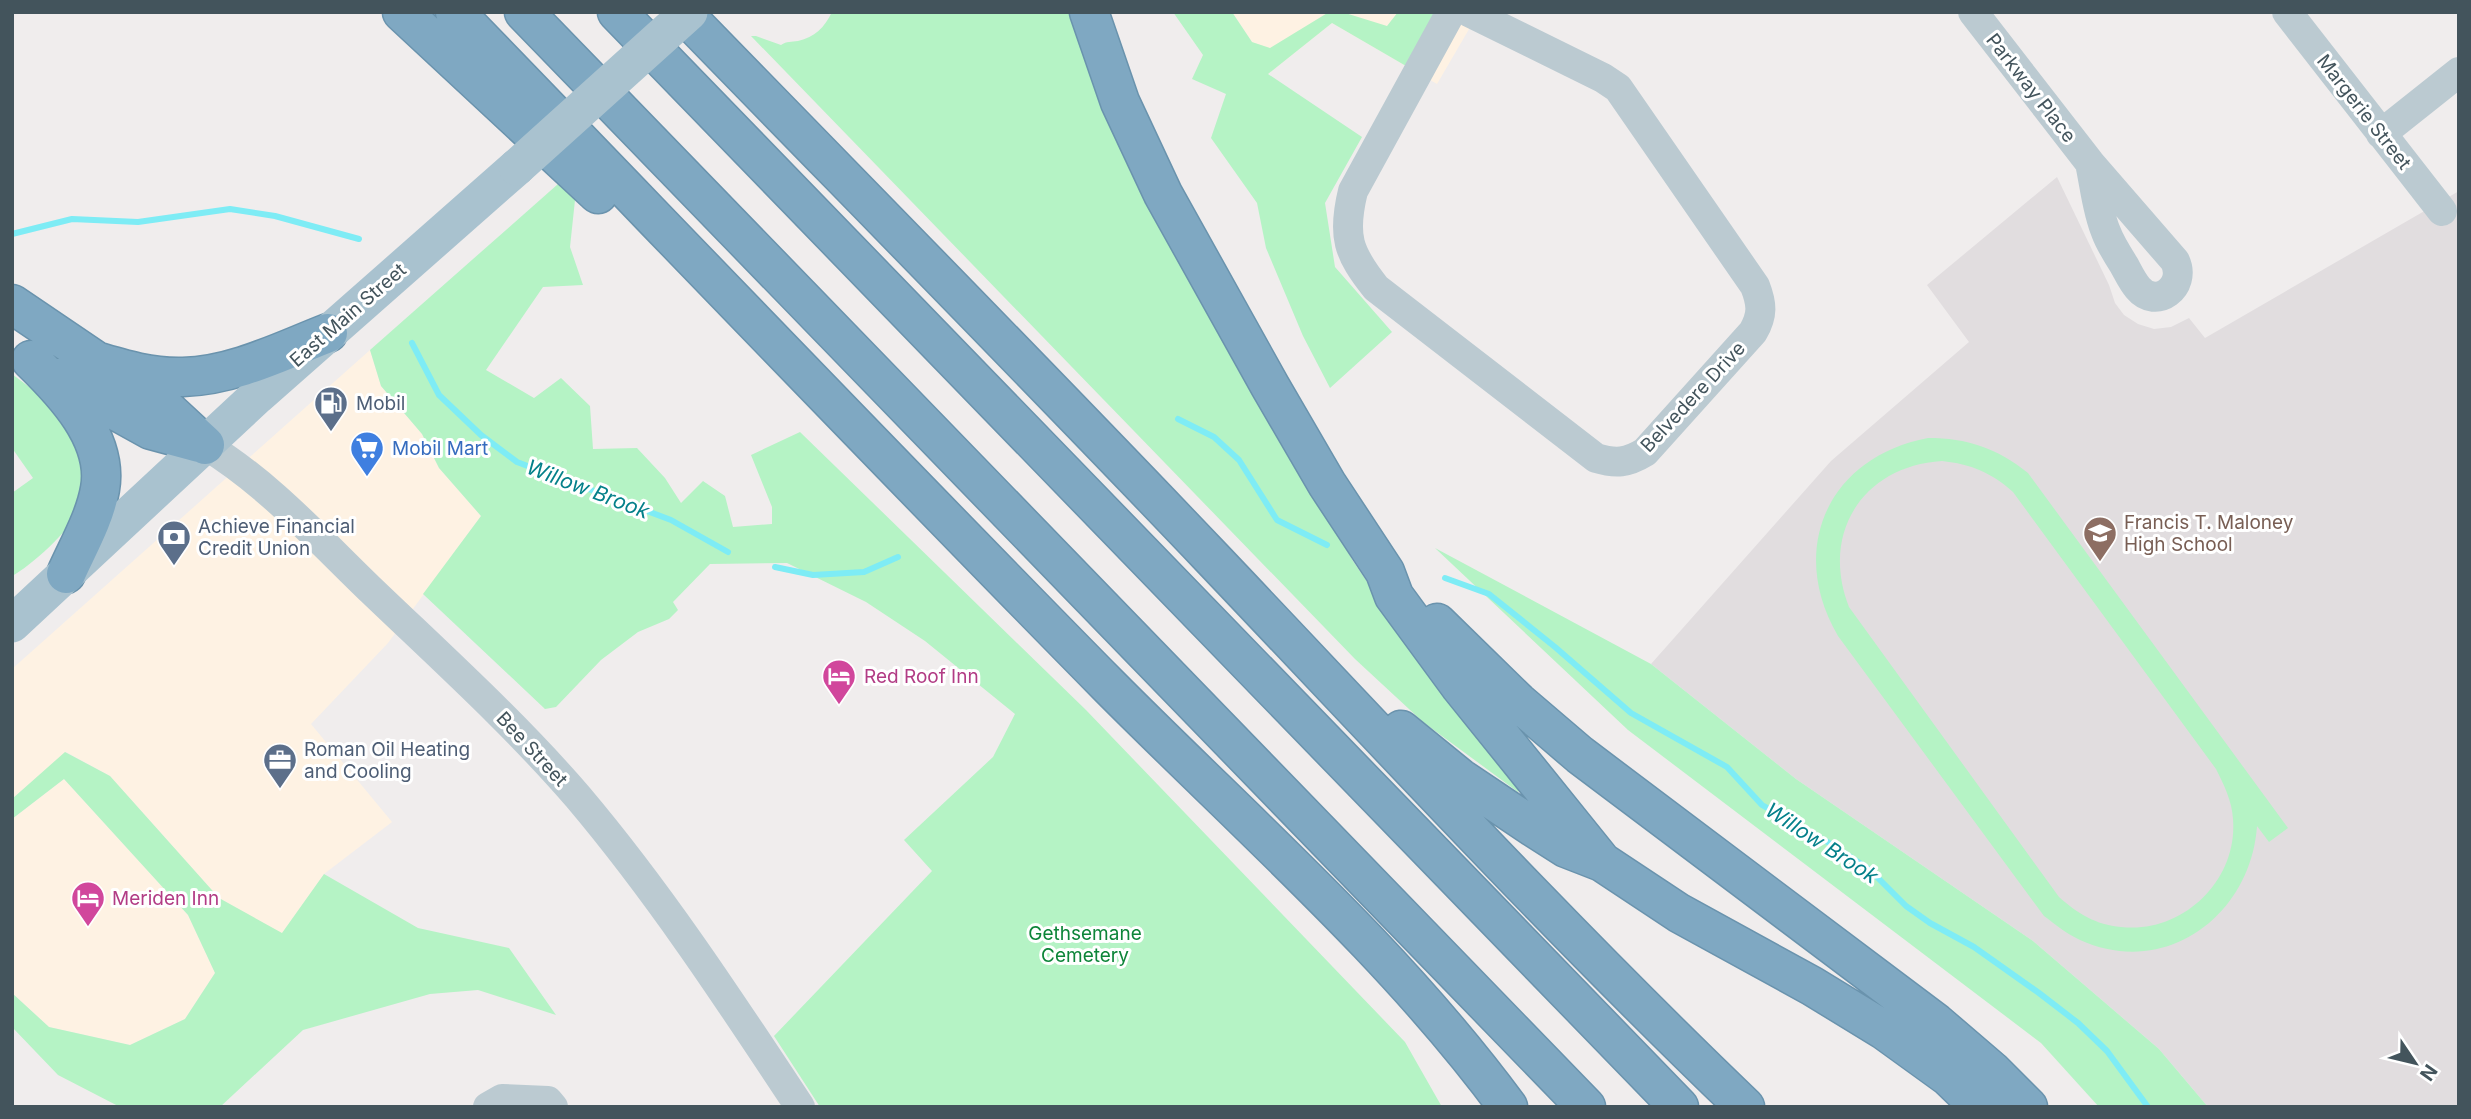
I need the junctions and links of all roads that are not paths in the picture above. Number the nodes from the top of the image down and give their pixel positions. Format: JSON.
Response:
{"nodes":[{"id":1,"x":402,"y":12,"type":"edge"},
{"id":2,"x":455,"y":12,"type":"edge"},
{"id":3,"x":524,"y":12,"type":"edge"},
{"id":4,"x":617,"y":12,"type":"edge"},
{"id":5,"x":682,"y":12,"type":"edge"},
{"id":6,"x":689,"y":12,"type":"edge"},
{"id":7,"x":1088,"y":12,"type":"edge"},
{"id":8,"x":1451,"y":12,"type":"edge"},
{"id":9,"x":1469,"y":12,"type":"edge"},
{"id":10,"x":1973,"y":12,"type":"edge"},
{"id":11,"x":2287,"y":12,"type":"edge"},
{"id":12,"x":2459,"y":72,"type":"edge"},
{"id":13,"x":2381,"y":134,"type":"junction"},
{"id":14,"x":2090,"y":163,"type":"dead end"},
{"id":15,"x":2442,"y":211,"type":"dead end"},
{"id":16,"x":670,"y":234,"type":"junction"},
{"id":17,"x":12,"y":304,"type":"edge"},
{"id":18,"x":328,"y":333,"type":"junction"},
{"id":19,"x":21,"y":354,"type":"edge"},
{"id":20,"x":92,"y":360,"type":"junction"},
{"id":21,"x":205,"y":445,"type":"junction"},
{"id":22,"x":1384,"y":572,"type":"junction"},
{"id":23,"x":66,"y":574,"type":"junction"},
{"id":24,"x":1259,"y":608,"type":"junction"},
{"id":25,"x":12,"y":624,"type":"edge"},
{"id":26,"x":1602,"y":862,"type":"junction"},
{"id":27,"x":488,"y":1107,"type":"edge"},
{"id":28,"x":553,"y":1107,"type":"edge"},
{"id":29,"x":800,"y":1107,"type":"edge"},
{"id":30,"x":1508,"y":1107,"type":"edge"},
{"id":31,"x":1586,"y":1107,"type":"edge"},
{"id":32,"x":1679,"y":1107,"type":"edge"},
{"id":33,"x":1745,"y":1107,"type":"edge"},
{"id":34,"x":1980,"y":1107,"type":"edge"},
{"id":35,"x":2028,"y":1107,"type":"edge"}],
"edges":[{"from":1,"to":16,"type":"highway"},
{"from":2,"to":16,"type":"highway"},
{"from":3,"to":31,"type":"highway"},
{"from":4,"to":32,"type":"highway"},
{"from":5,"to":24,"type":"highway"},
{"from":6,"to":18,"type":"main road","name":"East Main Street","bridge":true},
{"from":7,"to":22,"type":"highway"},
{"from":8,"to":9,"type":"street","name":"Belvedere Drive"},
{"from":10,"to":14,"type":"street","name":"Parkway Place"},
{"from":11,"to":13,"type":"street","name":"Margerie Street"},
{"from":12,"to":13,"type":"street"},
{"from":13,"to":15,"type":"street","name":"Margerie Street"},
{"from":16,"to":30,"type":"highway"},
{"from":17,"to":20,"type":"highway"},
{"from":18,"to":20,"type":"highway"},
{"from":18,"to":21,"type":"main road","name":"East Main Street"},
{"from":19,"to":21,"type":"highway"},
{"from":19,"to":23,"type":"highway"},
{"from":20,"to":21,"type":"highway"},
{"from":21,"to":23,"type":"main road","name":"East Main Street"},
{"from":21,"to":29,"type":"street","name":"Bee Street"},
{"from":22,"to":26,"type":"highway"},
{"from":22,"to":35,"type":"highway"},
{"from":23,"to":25,"type":"main road","name":"East Main Street"},
{"from":24,"to":26,"type":"highway"},
{"from":24,"to":33,"type":"highway"},
{"from":26,"to":34,"type":"highway"},
{"from":27,"to":28,"type":"street"}]}
